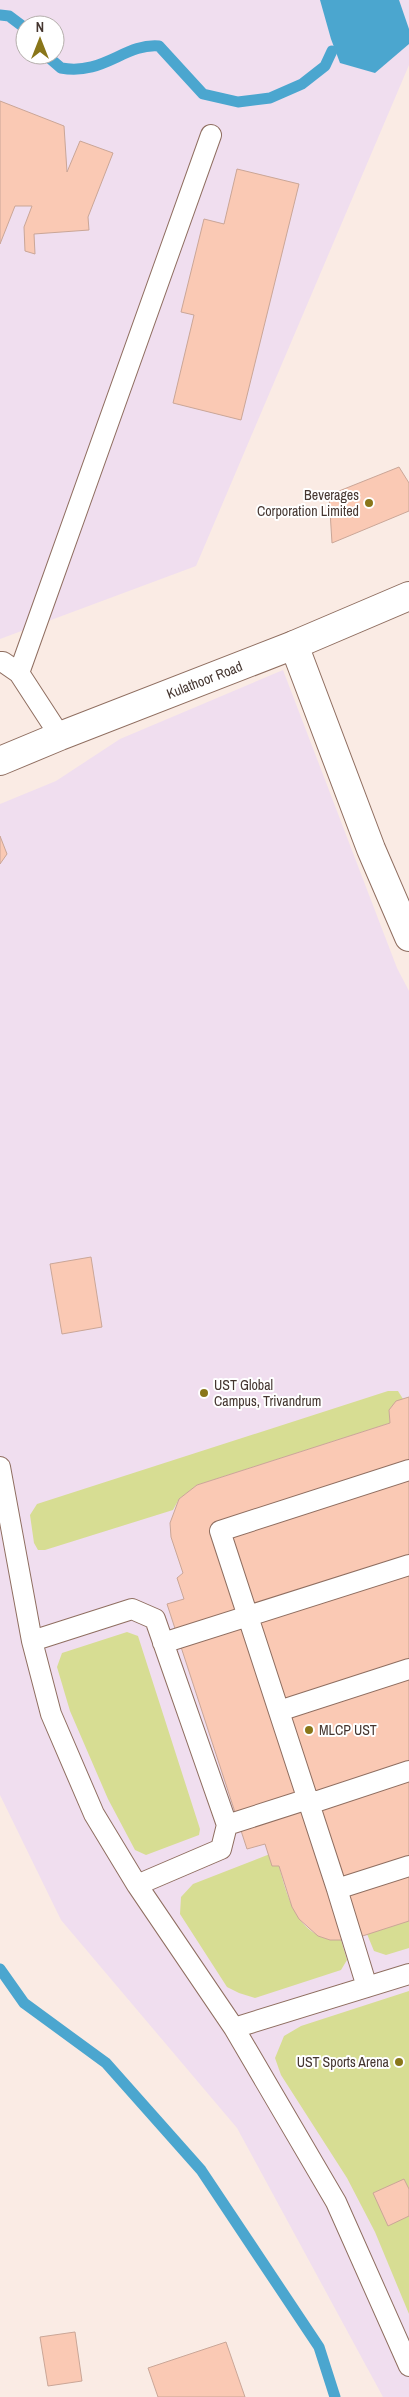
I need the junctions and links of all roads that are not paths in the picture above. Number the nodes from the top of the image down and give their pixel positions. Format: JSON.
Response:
{"nodes":[{"id":1,"x":211,"y":135,"type":"dead end"},
{"id":2,"x":409,"y":596,"type":"edge"},
{"id":3,"x":294,"y":645,"type":"junction"},
{"id":4,"x":0,"y":662,"type":"edge"},
{"id":5,"x":19,"y":672,"type":"junction"},
{"id":6,"x":60,"y":736,"type":"junction"},
{"id":7,"x":0,"y":761,"type":"edge"},
{"id":8,"x":409,"y":937,"type":"edge"},
{"id":9,"x":0,"y":1467,"type":"edge"},
{"id":10,"x":409,"y":1470,"type":"edge"},
{"id":11,"x":409,"y":1565,"type":"edge"},
{"id":12,"x":248,"y":1616,"type":"junction"},
{"id":13,"x":32,"y":1641,"type":"junction"},
{"id":14,"x":163,"y":1643,"type":"junction"},
{"id":15,"x":409,"y":1669,"type":"edge"},
{"id":16,"x":279,"y":1711,"type":"junction"},
{"id":17,"x":409,"y":1772,"type":"edge"},
{"id":18,"x":309,"y":1802,"type":"junction"},
{"id":19,"x":227,"y":1825,"type":"junction"},
{"id":20,"x":409,"y":1866,"type":"edge"},
{"id":21,"x":137,"y":1886,"type":"junction"},
{"id":22,"x":337,"y":1889,"type":"junction"},
{"id":23,"x":409,"y":1974,"type":"edge"},
{"id":24,"x":367,"y":1987,"type":"junction"},
{"id":25,"x":234,"y":2028,"type":"junction"},
{"id":26,"x":409,"y":2366,"type":"edge"}],
"edges":[{"from":1,"to":5,"type":"lane"},
{"from":2,"to":3,"type":"main road","name":"Kulathoor Road"},
{"from":3,"to":6,"type":"main road","name":"Kulathoor Road"},
{"from":3,"to":8,"type":"main road"},
{"from":4,"to":5,"type":"lane"},
{"from":5,"to":6,"type":"lane"},
{"from":6,"to":7,"type":"main road","name":"Kulathoor Road"},
{"from":9,"to":13,"type":"lane"},
{"from":10,"to":12,"type":"lane"},
{"from":11,"to":12,"type":"lane"},
{"from":12,"to":14,"type":"lane"},
{"from":12,"to":16,"type":"lane"},
{"from":13,"to":14,"type":"lane"},
{"from":13,"to":21,"type":"lane"},
{"from":14,"to":19,"type":"lane"},
{"from":15,"to":16,"type":"lane"},
{"from":16,"to":18,"type":"lane"},
{"from":17,"to":18,"type":"lane"},
{"from":18,"to":19,"type":"lane"},
{"from":18,"to":22,"type":"lane"},
{"from":19,"to":21,"type":"lane"},
{"from":20,"to":22,"type":"lane"},
{"from":21,"to":25,"type":"lane"},
{"from":22,"to":24,"type":"lane"},
{"from":23,"to":24,"type":"lane"},
{"from":24,"to":25,"type":"lane"},
{"from":25,"to":26,"type":"lane"}]}
